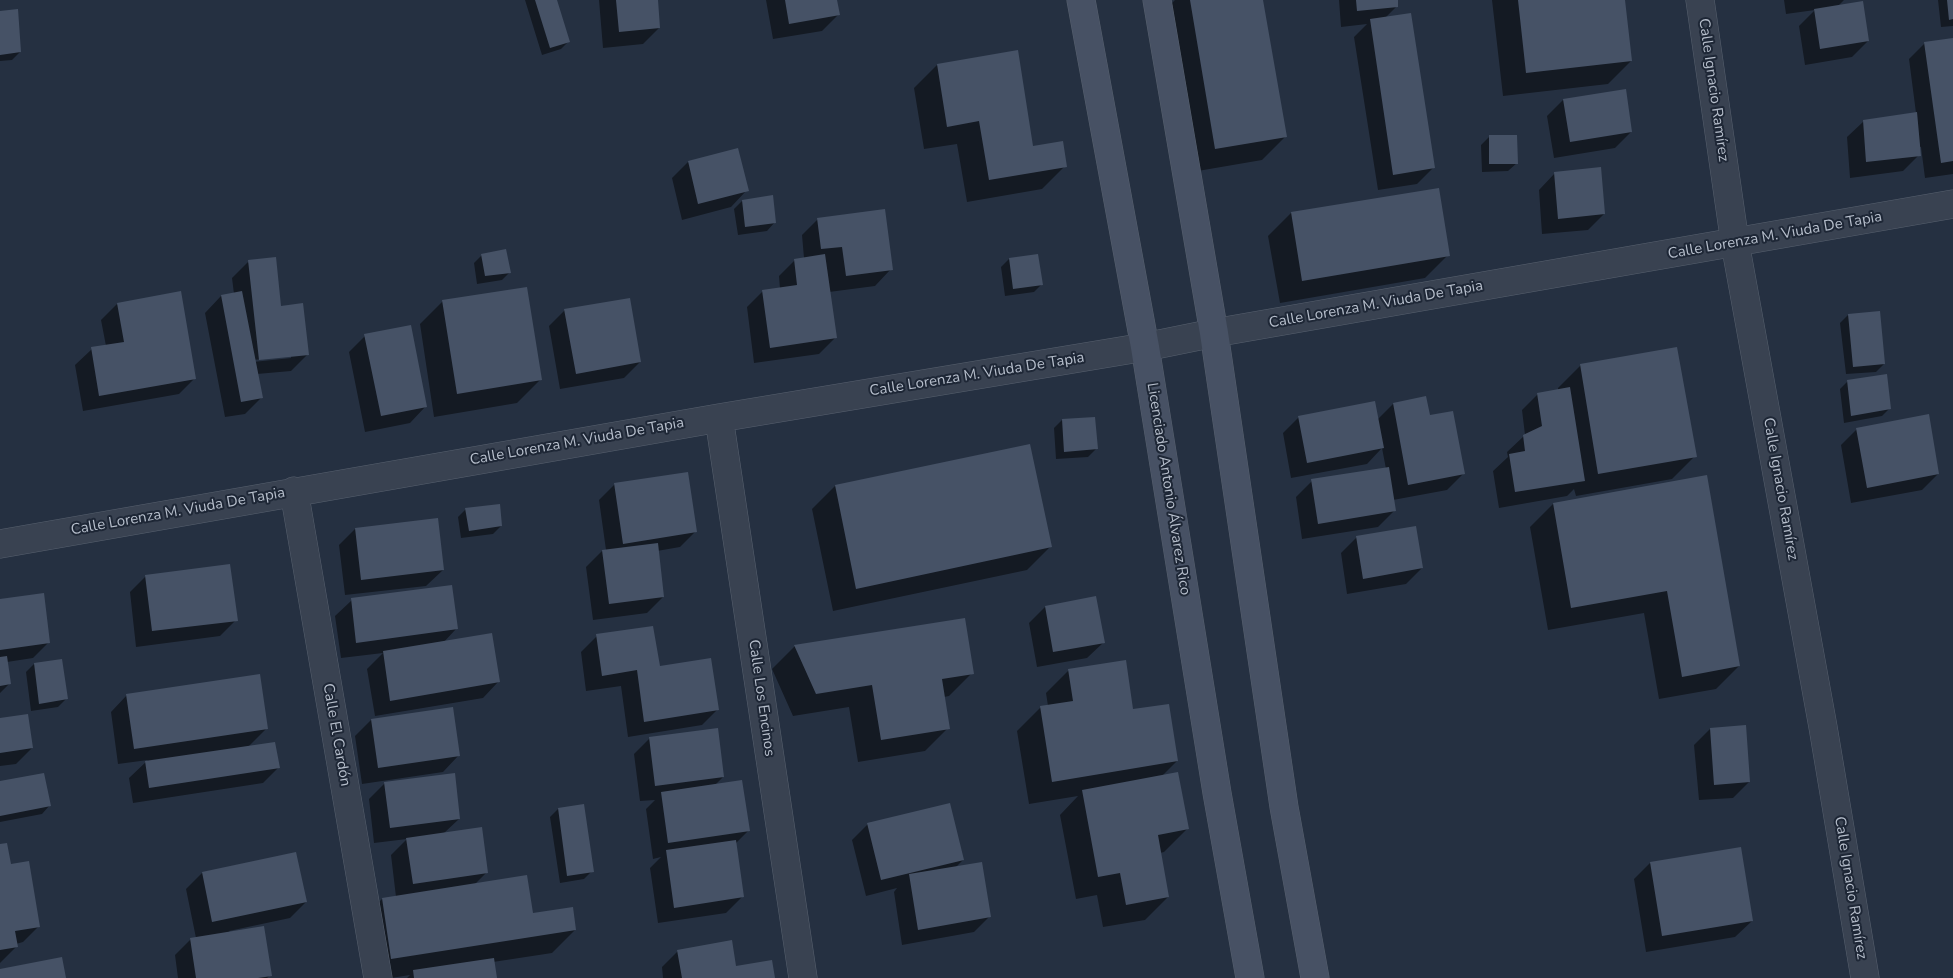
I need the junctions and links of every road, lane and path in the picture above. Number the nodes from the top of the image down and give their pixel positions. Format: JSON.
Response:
{"nodes":[{"id":1,"x":1081,"y":0,"type":"edge"},
{"id":2,"x":1157,"y":0,"type":"edge"},
{"id":3,"x":1700,"y":0,"type":"edge"},
{"id":4,"x":1953,"y":204,"type":"edge"},
{"id":5,"x":1735,"y":243,"type":"junction"},
{"id":6,"x":1214,"y":333,"type":"junction"},
{"id":7,"x":1145,"y":347,"type":"junction"},
{"id":8,"x":719,"y":418,"type":"junction"},
{"id":9,"x":294,"y":491,"type":"junction"},
{"id":10,"x":0,"y":544,"type":"edge"},
{"id":11,"x":378,"y":978,"type":"edge"},
{"id":12,"x":802,"y":978,"type":"edge"},
{"id":13,"x":1250,"y":978,"type":"edge"},
{"id":14,"x":1314,"y":978,"type":"edge"},
{"id":15,"x":1865,"y":978,"type":"edge"}],
"edges":[{"from":1,"to":7,"type":"main road","name":"Licenciado Antonio Álvarez Rico"},
{"from":2,"to":6,"type":"main road"},
{"from":3,"to":5,"type":"street","name":"Calle Ignacio Ramírez"},
{"from":4,"to":5,"type":"street","name":"Calle Lorenza M. Viuda De Tapia"},
{"from":5,"to":6,"type":"street","name":"Calle Lorenza M. Viuda De Tapia"},
{"from":5,"to":15,"type":"street","name":"Calle Ignacio Ramírez"},
{"from":6,"to":7,"type":"street","name":"Calle Lorenza M. Viuda De Tapia"},
{"from":6,"to":14,"type":"main road"},
{"from":7,"to":8,"type":"street","name":"Calle Lorenza M. Viuda De Tapia"},
{"from":7,"to":13,"type":"main road","name":"Licenciado Antonio Álvarez Rico"},
{"from":8,"to":9,"type":"street","name":"Calle Lorenza M. Viuda De Tapia"},
{"from":8,"to":12,"type":"street","name":"Calle Los Encinos"},
{"from":9,"to":10,"type":"street","name":"Calle Lorenza M. Viuda De Tapia"},
{"from":9,"to":11,"type":"street","name":"Calle El Cardón"}]}
